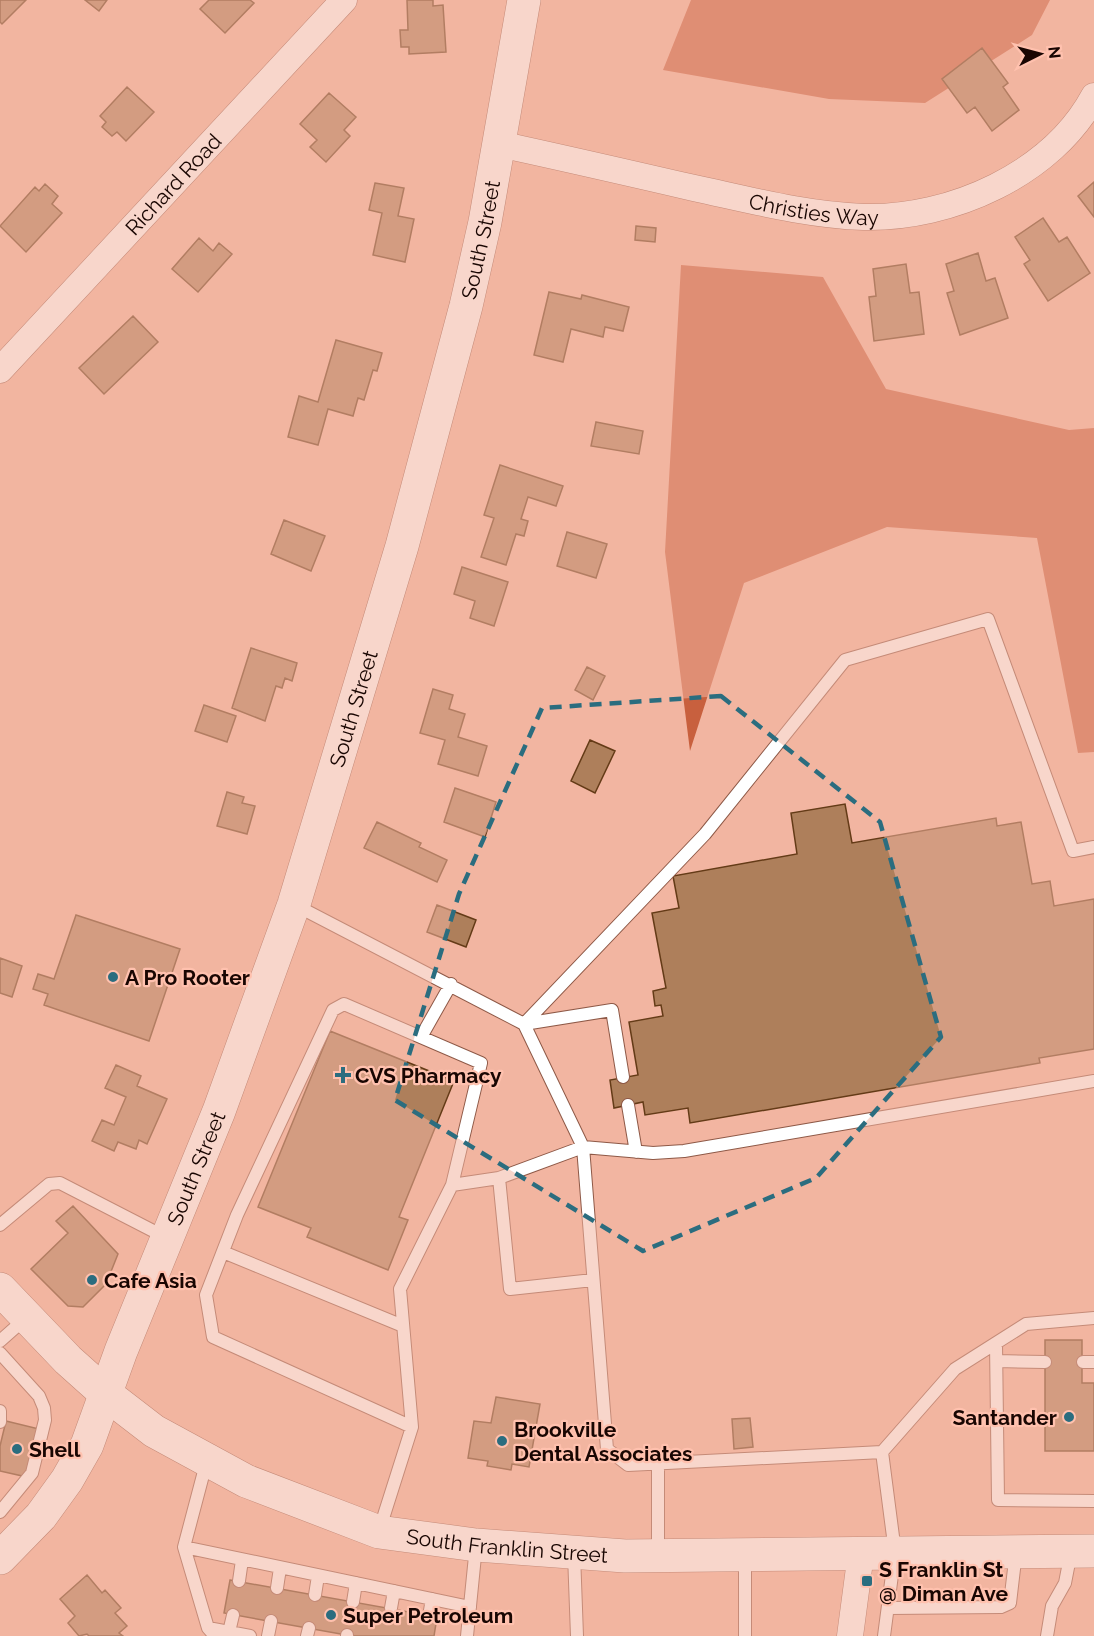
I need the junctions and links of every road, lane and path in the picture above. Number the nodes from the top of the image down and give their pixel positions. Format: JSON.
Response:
{"nodes":[{"id":1,"x":344,"y":0,"type":"edge"},
{"id":2,"x":524,"y":0,"type":"edge"},
{"id":3,"x":1094,"y":96,"type":"edge"},
{"id":4,"x":499,"y":144,"type":"junction"},
{"id":5,"x":0,"y":370,"type":"edge"},
{"id":6,"x":1094,"y":847,"type":"edge"},
{"id":7,"x":294,"y":904,"type":"junction"},
{"id":8,"x":451,"y":984,"type":"junction"},
{"id":9,"x":524,"y":1024,"type":"junction"},
{"id":10,"x":421,"y":1037,"type":"junction"},
{"id":11,"x":623,"y":1077,"type":"dead end"},
{"id":12,"x":1094,"y":1081,"type":"edge"},
{"id":13,"x":628,"y":1105,"type":"dead end"},
{"id":14,"x":583,"y":1147,"type":"junction"},
{"id":15,"x":636,"y":1152,"type":"junction"},
{"id":16,"x":499,"y":1178,"type":"junction"},
{"id":17,"x":452,"y":1185,"type":"junction"},
{"id":18,"x":0,"y":1225,"type":"edge"},
{"id":19,"x":168,"y":1239,"type":"junction"},
{"id":20,"x":223,"y":1252,"type":"junction"},
{"id":21,"x":593,"y":1280,"type":"junction"},
{"id":22,"x":0,"y":1289,"type":"edge"},
{"id":23,"x":27,"y":1317,"type":"junction"},
{"id":24,"x":1094,"y":1318,"type":"edge"},
{"id":25,"x":403,"y":1326,"type":"junction"},
{"id":26,"x":0,"y":1341,"type":"edge"},
{"id":27,"x":996,"y":1344,"type":"junction"},
{"id":28,"x":0,"y":1353,"type":"edge"},
{"id":29,"x":997,"y":1361,"type":"junction"},
{"id":30,"x":1045,"y":1362,"type":"dead end"},
{"id":31,"x":106,"y":1394,"type":"junction"},
{"id":32,"x":0,"y":1411,"type":"edge"},
{"id":33,"x":0,"y":1422,"type":"edge"},
{"id":34,"x":412,"y":1427,"type":"junction"},
{"id":35,"x":882,"y":1452,"type":"junction"},
{"id":36,"x":207,"y":1460,"type":"junction"},
{"id":37,"x":658,"y":1464,"type":"junction"},
{"id":38,"x":1094,"y":1501,"type":"edge"},
{"id":39,"x":0,"y":1512,"type":"edge"},
{"id":40,"x":379,"y":1532,"type":"junction"},
{"id":41,"x":476,"y":1545,"type":"junction"},
{"id":42,"x":184,"y":1547,"type":"junction"},
{"id":43,"x":3,"y":1550,"type":"edge"},
{"id":44,"x":1017,"y":1551,"type":"junction"},
{"id":45,"x":1083,"y":1551,"type":"edge"},
{"id":46,"x":574,"y":1552,"type":"junction"},
{"id":47,"x":895,"y":1552,"type":"junction"},
{"id":48,"x":861,"y":1553,"type":"junction"},
{"id":49,"x":745,"y":1554,"type":"junction"},
{"id":50,"x":658,"y":1556,"type":"junction"},
{"id":51,"x":242,"y":1560,"type":"junction"},
{"id":52,"x":280,"y":1568,"type":"junction"},
{"id":53,"x":318,"y":1576,"type":"junction"},
{"id":54,"x":238,"y":1581,"type":"dead end"},
{"id":55,"x":356,"y":1583,"type":"junction"},
{"id":56,"x":277,"y":1588,"type":"dead end"},
{"id":57,"x":394,"y":1591,"type":"junction"},
{"id":58,"x":315,"y":1595,"type":"dead end"},
{"id":59,"x":432,"y":1599,"type":"junction"},
{"id":60,"x":353,"y":1602,"type":"dead end"},
{"id":61,"x":470,"y":1607,"type":"junction"},
{"id":62,"x":391,"y":1608,"type":"dead end"},
{"id":63,"x":888,"y":1608,"type":"junction"},
{"id":64,"x":232,"y":1615,"type":"dead end"},
{"id":65,"x":429,"y":1616,"type":"dead end"},
{"id":66,"x":271,"y":1622,"type":"dead end"},
{"id":67,"x":212,"y":1632,"type":"edge"},
{"id":68,"x":229,"y":1632,"type":"junction"},
{"id":69,"x":250,"y":1636,"type":"edge"},
{"id":70,"x":268,"y":1636,"type":"edge"},
{"id":71,"x":467,"y":1636,"type":"edge"},
{"id":72,"x":577,"y":1636,"type":"edge"},
{"id":73,"x":745,"y":1636,"type":"edge"},
{"id":74,"x":850,"y":1636,"type":"edge"},
{"id":75,"x":884,"y":1636,"type":"edge"},
{"id":76,"x":1047,"y":1636,"type":"edge"}],
"edges":[{"from":1,"to":5,"type":"street","name":"Richard Road"},
{"from":2,"to":4,"type":"main road","name":"South Street"},
{"from":3,"to":4,"type":"street","name":"Christies Way"},
{"from":4,"to":7,"type":"main road","name":"South Street"},
{"from":6,"to":9,"type":"lane"},
{"from":7,"to":8,"type":"lane"},
{"from":7,"to":19,"type":"main road","name":"South Street"},
{"from":8,"to":9,"type":"lane"},
{"from":8,"to":10,"type":"lane"},
{"from":9,"to":11,"type":"lane"},
{"from":9,"to":14,"type":"lane"},
{"from":10,"to":17,"type":"lane"},
{"from":10,"to":20,"type":"lane"},
{"from":12,"to":15,"type":"lane"},
{"from":13,"to":15,"type":"lane"},
{"from":14,"to":15,"type":"lane"},
{"from":14,"to":16,"type":"lane"},
{"from":14,"to":21,"type":"lane"},
{"from":16,"to":17,"type":"lane"},
{"from":16,"to":21,"type":"lane"},
{"from":17,"to":25,"type":"lane"},
{"from":18,"to":19,"type":"lane"},
{"from":19,"to":31,"type":"main road","name":"South Street"},
{"from":20,"to":25,"type":"lane"},
{"from":20,"to":34,"type":"lane"},
{"from":21,"to":37,"type":"lane"},
{"from":22,"to":23,"type":"main road","name":"South Franklin Street"},
{"from":23,"to":26,"type":"lane"},
{"from":23,"to":31,"type":"main road","name":"South Franklin Street"},
{"from":24,"to":27,"type":"lane"},
{"from":25,"to":34,"type":"lane"},
{"from":27,"to":29,"type":"lane"},
{"from":27,"to":35,"type":"lane"},
{"from":28,"to":39,"type":"lane"},
{"from":29,"to":30,"type":"lane"},
{"from":29,"to":38,"type":"lane"},
{"from":31,"to":36,"type":"main road","name":"South Franklin Street"},
{"from":31,"to":43,"type":"main road","name":"South Street"},
{"from":32,"to":33,"type":"lane"},
{"from":34,"to":40,"type":"lane"},
{"from":35,"to":37,"type":"lane"},
{"from":35,"to":47,"type":"lane"},
{"from":36,"to":40,"type":"main road","name":"South Franklin Street"},
{"from":36,"to":42,"type":"lane"},
{"from":37,"to":50,"type":"lane"},
{"from":40,"to":41,"type":"main road","name":"South Franklin Street"},
{"from":41,"to":46,"type":"main road","name":"South Franklin Street"},
{"from":41,"to":61,"type":"lane"},
{"from":42,"to":51,"type":"lane"},
{"from":42,"to":67,"type":"lane"},
{"from":44,"to":45,"type":"main road","name":"South Franklin Street"},
{"from":44,"to":47,"type":"main road","name":"South Franklin Street"},
{"from":44,"to":63,"type":"lane"},
{"from":45,"to":76,"type":"lane"},
{"from":46,"to":50,"type":"main road","name":"South Franklin Street"},
{"from":46,"to":72,"type":"lane"},
{"from":47,"to":48,"type":"main road","name":"South Franklin Street"},
{"from":47,"to":63,"type":"lane"},
{"from":48,"to":49,"type":"main road","name":"South Franklin Street"},
{"from":48,"to":74,"type":"street"},
{"from":49,"to":50,"type":"main road","name":"South Franklin Street"},
{"from":49,"to":73,"type":"lane"},
{"from":51,"to":52,"type":"lane"},
{"from":51,"to":54,"type":"lane"},
{"from":52,"to":53,"type":"lane"},
{"from":52,"to":56,"type":"lane"},
{"from":53,"to":55,"type":"lane"},
{"from":53,"to":58,"type":"lane"},
{"from":55,"to":57,"type":"lane"},
{"from":55,"to":60,"type":"lane"},
{"from":57,"to":59,"type":"lane"},
{"from":57,"to":62,"type":"lane"},
{"from":59,"to":61,"type":"lane"},
{"from":59,"to":65,"type":"lane"},
{"from":61,"to":71,"type":"lane"},
{"from":63,"to":75,"type":"lane"},
{"from":64,"to":68,"type":"lane"},
{"from":66,"to":70,"type":"lane"},
{"from":67,"to":68,"type":"lane"},
{"from":68,"to":69,"type":"lane"}]}
